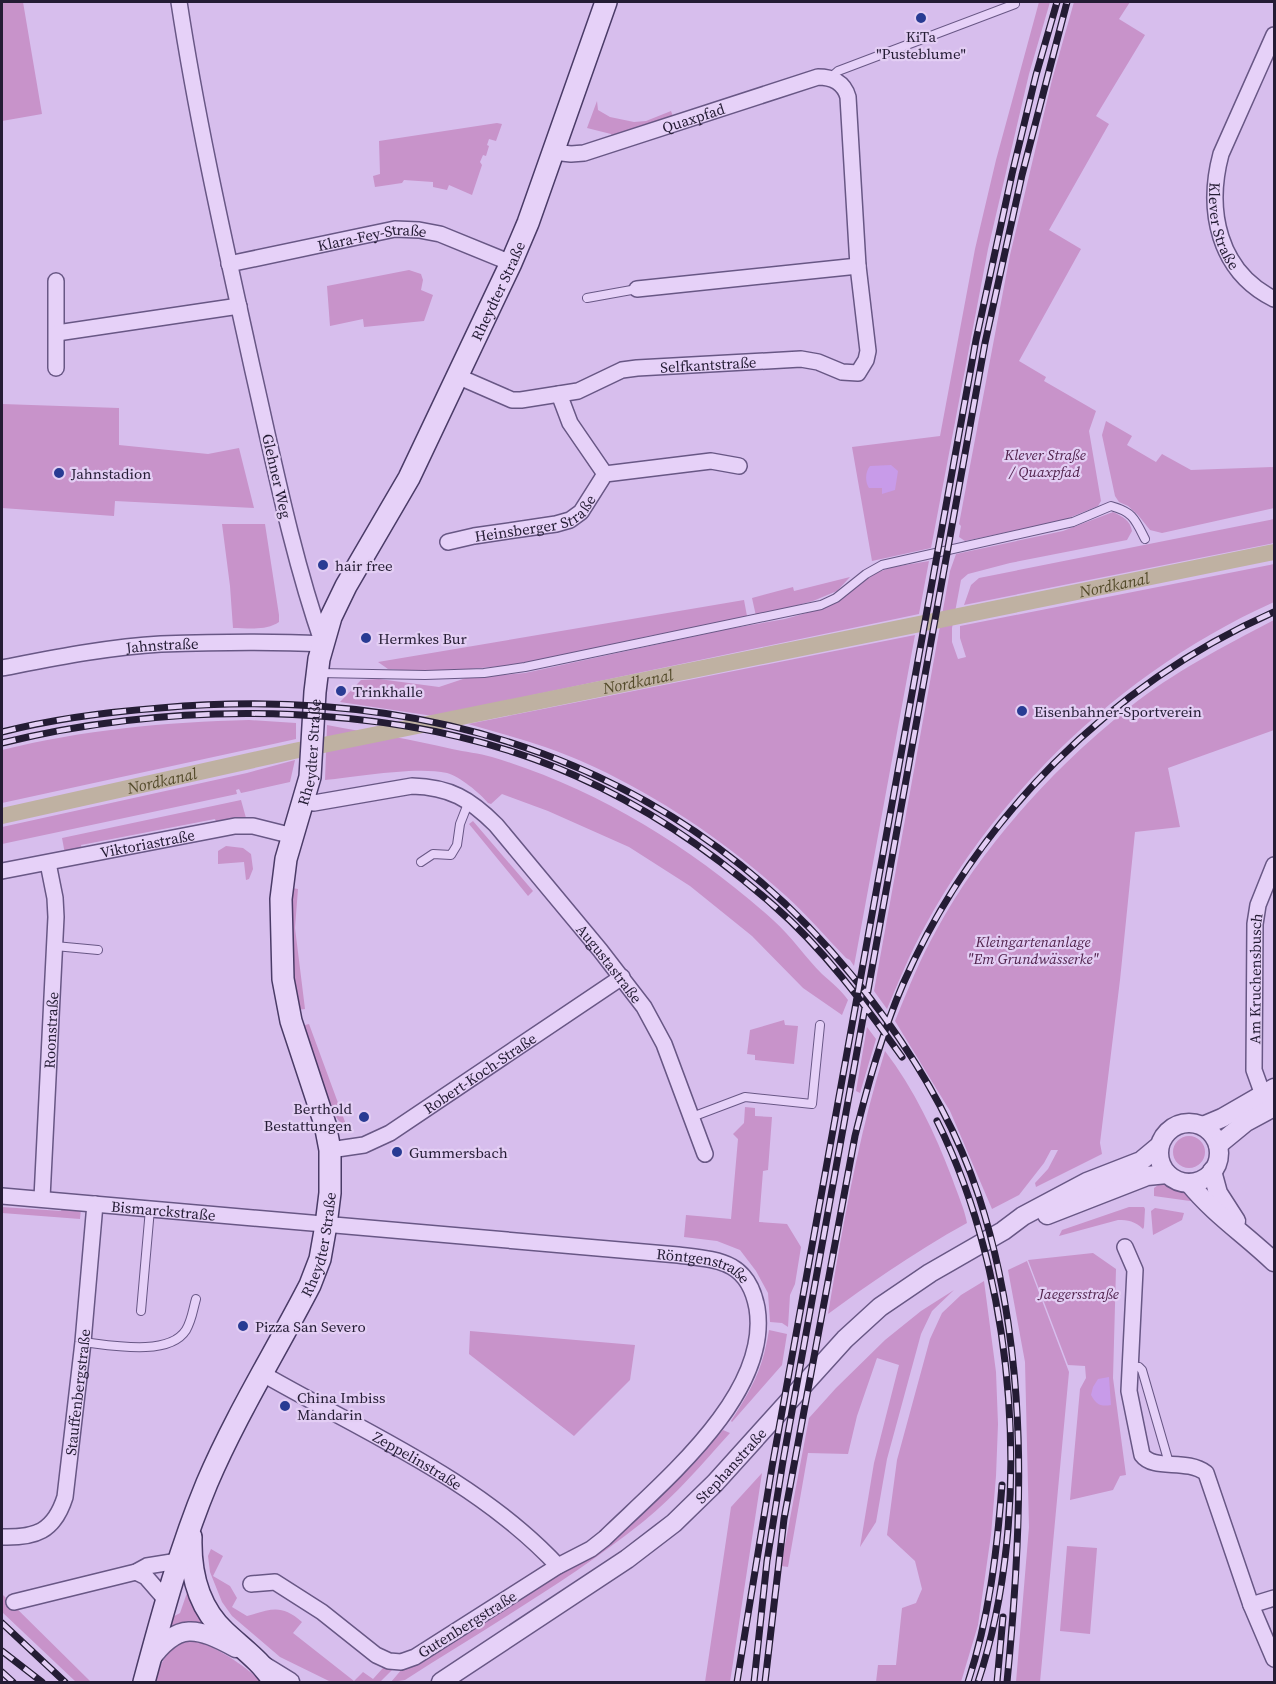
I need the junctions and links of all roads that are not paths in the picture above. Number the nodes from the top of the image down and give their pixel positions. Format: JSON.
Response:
{"nodes":[{"id":1,"x":179,"y":2,"type":"edge"},
{"id":2,"x":606,"y":2,"type":"edge"},
{"id":3,"x":1015,"y":4,"type":"dead end"},
{"id":4,"x":1275,"y":35,"type":"edge"},
{"id":5,"x":830,"y":78,"type":"junction"},
{"id":6,"x":554,"y":152,"type":"junction"},
{"id":7,"x":511,"y":263,"type":"junction"},
{"id":8,"x":229,"y":264,"type":"junction"},
{"id":9,"x":858,"y":266,"type":"junction"},
{"id":10,"x":56,"y":281,"type":"dead end"},
{"id":11,"x":637,"y":289,"type":"joint"},
{"id":12,"x":587,"y":298,"type":"dead end"},
{"id":13,"x":1275,"y":299,"type":"edge"},
{"id":14,"x":239,"y":306,"type":"junction"},
{"id":15,"x":57,"y":333,"type":"junction"},
{"id":16,"x":56,"y":368,"type":"dead end"},
{"id":17,"x":457,"y":376,"type":"junction"},
{"id":18,"x":560,"y":394,"type":"junction"},
{"id":19,"x":739,"y":466,"type":"dead end"},
{"id":20,"x":605,"y":474,"type":"junction"},
{"id":21,"x":1145,"y":539,"type":"dead end"},
{"id":22,"x":448,"y":542,"type":"dead end"},
{"id":23,"x":323,"y":644,"type":"junction"},
{"id":24,"x":2,"y":668,"type":"edge"},
{"id":25,"x":317,"y":673,"type":"junction"},
{"id":26,"x":469,"y":801,"type":"junction"},
{"id":27,"x":304,"y":802,"type":"junction"},
{"id":28,"x":293,"y":836,"type":"junction"},
{"id":29,"x":48,"y":862,"type":"junction"},
{"id":30,"x":421,"y":862,"type":"dead end"},
{"id":31,"x":1275,"y":865,"type":"edge"},
{"id":32,"x":2,"y":871,"type":"edge"},
{"id":33,"x":55,"y":946,"type":"junction"},
{"id":34,"x":98,"y":950,"type":"dead end"},
{"id":35,"x":622,"y":977,"type":"junction"},
{"id":36,"x":820,"y":1025,"type":"dead end"},
{"id":37,"x":1271,"y":1097,"type":"edge"},
{"id":38,"x":692,"y":1117,"type":"junction"},
{"id":39,"x":1203,"y":1126,"type":"junction"},
{"id":40,"x":1218,"y":1145,"type":"junction"},
{"id":41,"x":1159,"y":1146,"type":"junction"},
{"id":42,"x":330,"y":1150,"type":"junction"},
{"id":43,"x":705,"y":1154,"type":"dead end"},
{"id":44,"x":1212,"y":1171,"type":"junction"},
{"id":45,"x":1167,"y":1174,"type":"junction"},
{"id":46,"x":1189,"y":1183,"type":"junction"},
{"id":47,"x":2,"y":1196,"type":"edge"},
{"id":48,"x":42,"y":1198,"type":"junction"},
{"id":49,"x":95,"y":1204,"type":"junction"},
{"id":50,"x":150,"y":1209,"type":"junction"},
{"id":51,"x":326,"y":1225,"type":"junction"},
{"id":52,"x":1003,"y":1231,"type":"junction"},
{"id":53,"x":1245,"y":1235,"type":"junction"},
{"id":54,"x":1125,"y":1247,"type":"dead end"},
{"id":55,"x":1275,"y":1262,"type":"edge"},
{"id":56,"x":196,"y":1299,"type":"dead end"},
{"id":57,"x":141,"y":1311,"type":"dead end"},
{"id":58,"x":83,"y":1342,"type":"junction"},
{"id":59,"x":1130,"y":1366,"type":"junction"},
{"id":60,"x":263,"y":1374,"type":"junction"},
{"id":61,"x":1169,"y":1463,"type":"junction"},
{"id":62,"x":191,"y":1525,"type":"junction"},
{"id":63,"x":2,"y":1537,"type":"edge"},
{"id":64,"x":178,"y":1561,"type":"junction"},
{"id":65,"x":558,"y":1566,"type":"junction"},
{"id":66,"x":136,"y":1572,"type":"junction"},
{"id":67,"x":251,"y":1584,"type":"dead end"},
{"id":68,"x":1275,"y":1598,"type":"edge"},
{"id":69,"x":166,"y":1600,"type":"junction"},
{"id":70,"x":14,"y":1602,"type":"dead end"},
{"id":71,"x":1251,"y":1605,"type":"junction"},
{"id":72,"x":255,"y":1658,"type":"junction"},
{"id":73,"x":1275,"y":1659,"type":"edge"},
{"id":74,"x":149,"y":1662,"type":"junction"},
{"id":75,"x":144,"y":1683,"type":"edge"},
{"id":76,"x":274,"y":1683,"type":"edge"},
{"id":77,"x":290,"y":1683,"type":"edge"},
{"id":78,"x":441,"y":1683,"type":"edge"}],
"edges":[{"from":1,"to":8,"type":"street","name":"Glehner Weg"},
{"from":2,"to":6,"type":"main road","name":"Rheydter Straße"},
{"from":3,"to":5,"type":"lane","name":"Quaxpfad"},
{"from":4,"to":13,"type":"street","name":"Klever Straße"},
{"from":5,"to":6,"type":"street","name":"Quaxpfad"},
{"from":5,"to":9,"type":"street","name":"Selfkantstraße"},
{"from":6,"to":7,"type":"main road","name":"Rheydter Straße"},
{"from":7,"to":8,"type":"street","name":"Klara-Fey-Straße"},
{"from":7,"to":17,"type":"main road","name":"Rheydter Straße"},
{"from":8,"to":14,"type":"street","name":"Glehner Weg"},
{"from":9,"to":11,"type":"street"},
{"from":9,"to":18,"type":"street","name":"Selfkantstraße"},
{"from":10,"to":15,"type":"street"},
{"from":11,"to":12,"type":"lane"},
{"from":14,"to":15,"type":"street"},
{"from":14,"to":23,"type":"street","name":"Glehner Weg"},
{"from":15,"to":16,"type":"street"},
{"from":17,"to":18,"type":"street","name":"Selfkantstraße"},
{"from":17,"to":23,"type":"main road","name":"Rheydter Straße"},
{"from":18,"to":20,"type":"street","name":"Heinsberger Straße"},
{"from":19,"to":20,"type":"street","name":"Heinsberger Straße"},
{"from":20,"to":22,"type":"street","name":"Heinsberger Straße"},
{"from":21,"to":25,"type":"lane"},
{"from":23,"to":24,"type":"street","name":"Jahnstraße"},
{"from":23,"to":25,"type":"main road","name":"Rheydter Straße"},
{"from":25,"to":27,"type":"main road","name":"Rheydter Straße"},
{"from":26,"to":27,"type":"street","name":"Augustastraße"},
{"from":26,"to":30,"type":"lane"},
{"from":26,"to":35,"type":"street","name":"Augustastraße"},
{"from":27,"to":28,"type":"main road","name":"Rheydter Straße"},
{"from":28,"to":29,"type":"street","name":"Viktoriastraße"},
{"from":28,"to":42,"type":"main road","name":"Rheydter Straße"},
{"from":29,"to":32,"type":"street","name":"Viktoriastraße"},
{"from":29,"to":33,"type":"street","name":"Roonstraße"},
{"from":31,"to":37,"type":"street","name":"Am Kruchensbusch"},
{"from":33,"to":34,"type":"lane"},
{"from":33,"to":48,"type":"street","name":"Roonstraße"},
{"from":35,"to":38,"type":"street","name":"Augustastraße"},
{"from":35,"to":42,"type":"street","name":"Robert-Koch-Straße"},
{"from":36,"to":38,"type":"lane"},
{"from":37,"to":39,"type":"street"},
{"from":37,"to":40,"type":"street"},
{"from":38,"to":43,"type":"street","name":"Augustastraße"},
{"from":39,"to":40,"type":"street"},
{"from":39,"to":41,"type":"street","name":"Stephanstraße"},
{"from":40,"to":44,"type":"street"},
{"from":41,"to":45,"type":"street"},
{"from":41,"to":52,"type":"street","name":"Stephanstraße"},
{"from":42,"to":51,"type":"main road","name":"Rheydter Straße"},
{"from":44,"to":46,"type":"street"},
{"from":44,"to":53,"type":"street"},
{"from":45,"to":46,"type":"street"},
{"from":45,"to":52,"type":"street","name":"Stephanstraße"},
{"from":46,"to":53,"type":"street"},
{"from":47,"to":48,"type":"street","name":"Bismarckstraße"},
{"from":48,"to":49,"type":"street","name":"Bismarckstraße"},
{"from":49,"to":50,"type":"street","name":"Bismarckstraße"},
{"from":49,"to":58,"type":"street","name":"Stauffenbergstraße"},
{"from":50,"to":51,"type":"street","name":"Bismarckstraße"},
{"from":50,"to":57,"type":"lane"},
{"from":51,"to":60,"type":"main road","name":"Rheydter Straße"},
{"from":51,"to":65,"type":"street","name":"Röntgenstraße"},
{"from":52,"to":78,"type":"street","name":"Stephanstraße"},
{"from":53,"to":55,"type":"street"},
{"from":54,"to":59,"type":"street"},
{"from":56,"to":58,"type":"lane"},
{"from":58,"to":63,"type":"street","name":"Stauffenbergstraße"},
{"from":59,"to":61,"type":"lane"},
{"from":59,"to":61,"type":"street"},
{"from":60,"to":62,"type":"main road","name":"Rheydter Straße"},
{"from":60,"to":65,"type":"street","name":"Zeppelinstraße"},
{"from":61,"to":71,"type":"street"},
{"from":62,"to":64,"type":"main road","name":"Rheydter Straße"},
{"from":62,"to":72,"type":"main road","name":"Rheydter Straße"},
{"from":64,"to":66,"type":"street"},
{"from":64,"to":69,"type":"main road","name":"Rheydter Straße"},
{"from":65,"to":67,"type":"street","name":"Gutenbergstraße"},
{"from":66,"to":69,"type":"street"},
{"from":66,"to":70,"type":"street"},
{"from":68,"to":71,"type":"street"},
{"from":69,"to":74,"type":"main road","name":"Rheydter Straße"},
{"from":71,"to":73,"type":"street"},
{"from":72,"to":74,"type":"street","name":"Rheydter Straße"},
{"from":72,"to":76,"type":"main road"},
{"from":72,"to":77,"type":"street"},
{"from":74,"to":75,"type":"main road","name":"Rheydter Straße"}]}
